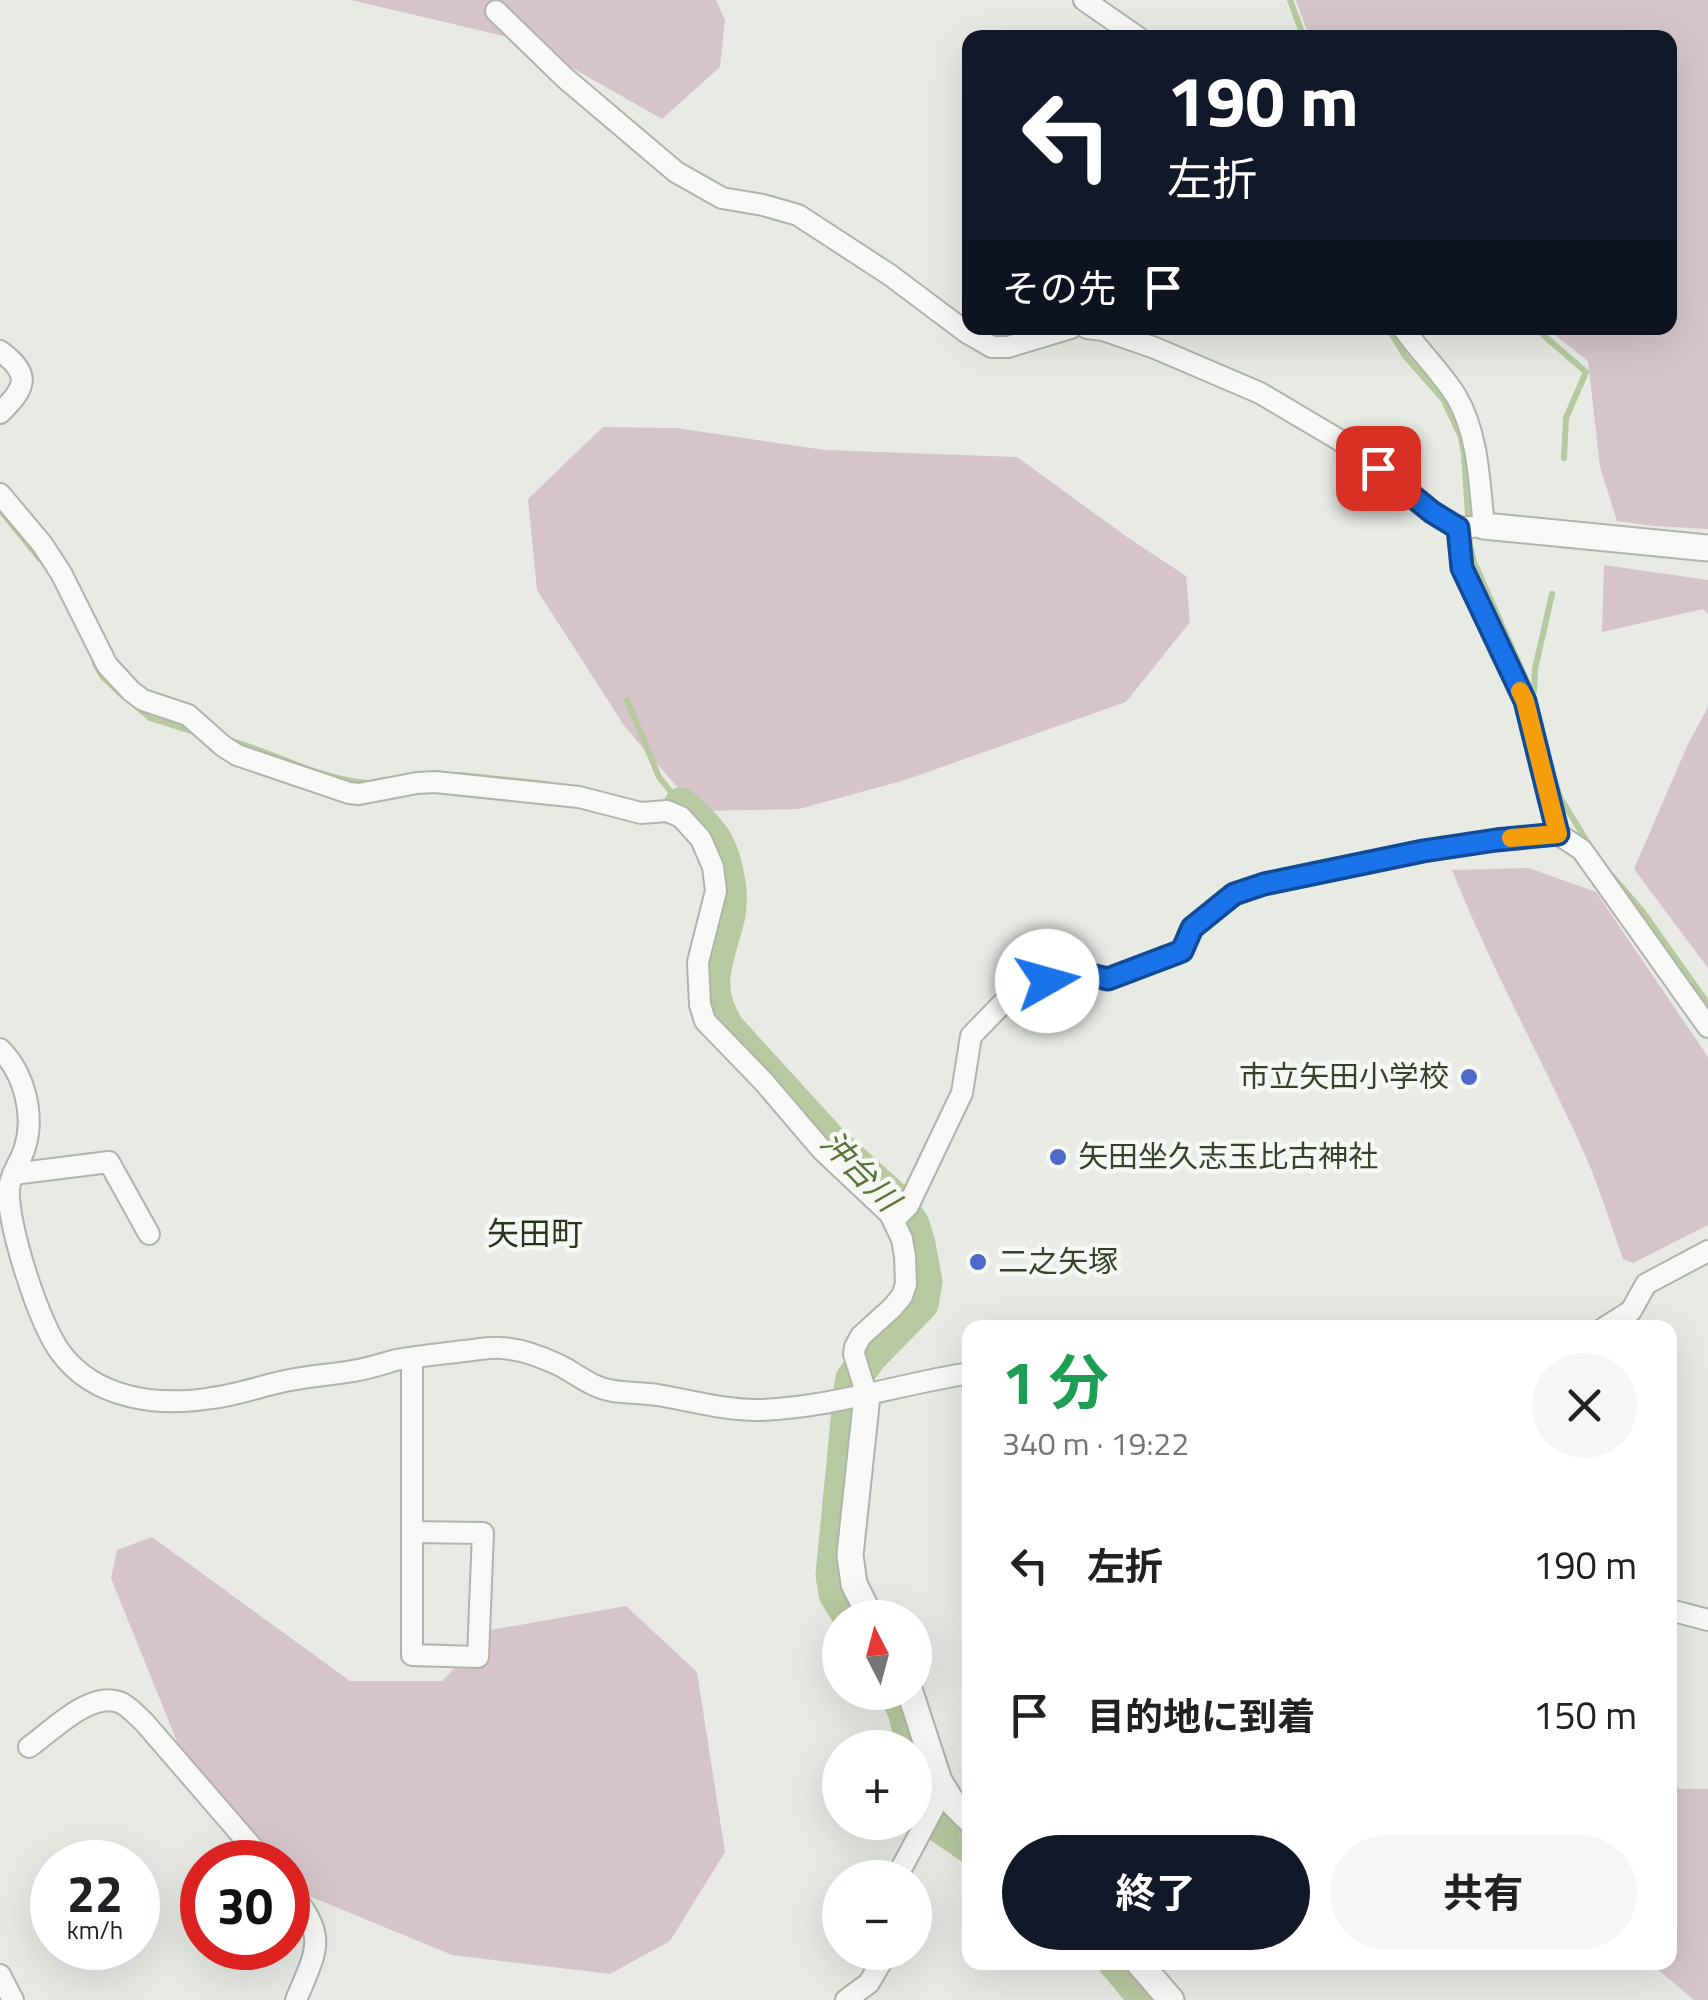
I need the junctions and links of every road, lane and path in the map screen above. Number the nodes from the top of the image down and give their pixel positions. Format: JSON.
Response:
{"nodes":[{"id":1,"x":1084,"y":0,"type":"edge"},
{"id":2,"x":496,"y":11,"type":"dead end"},
{"id":3,"x":1127,"y":30,"type":"edge"},
{"id":4,"x":962,"y":329,"type":"edge"},
{"id":5,"x":971,"y":335,"type":"edge"},
{"id":6,"x":1046,"y":335,"type":"edge"},
{"id":7,"x":1118,"y":335,"type":"edge"},
{"id":8,"x":1408,"y":335,"type":"edge"},
{"id":9,"x":0,"y":351,"type":"edge"},
{"id":10,"x":0,"y":413,"type":"edge"},
{"id":11,"x":0,"y":494,"type":"edge"},
{"id":12,"x":1484,"y":526,"type":"junction"},
{"id":13,"x":1458,"y":528,"type":"junction"},
{"id":14,"x":1708,"y":548,"type":"edge"},
{"id":15,"x":1558,"y":834,"type":"junction"},
{"id":16,"x":1708,"y":1027,"type":"edge"},
{"id":17,"x":0,"y":1049,"type":"edge"},
{"id":18,"x":13,"y":1174,"type":"junction"},
{"id":19,"x":901,"y":1213,"type":"junction"},
{"id":20,"x":148,"y":1234,"type":"dead end"},
{"id":21,"x":1708,"y":1251,"type":"edge"},
{"id":22,"x":1617,"y":1320,"type":"edge"},
{"id":23,"x":412,"y":1358,"type":"junction"},
{"id":24,"x":962,"y":1375,"type":"edge"},
{"id":25,"x":858,"y":1387,"type":"junction"},
{"id":26,"x":412,"y":1532,"type":"junction"},
{"id":27,"x":862,"y":1600,"type":"edge"},
{"id":28,"x":1677,"y":1612,"type":"edge"},
{"id":29,"x":1708,"y":1620,"type":"edge"},
{"id":30,"x":916,"y":1710,"type":"edge"},
{"id":31,"x":29,"y":1747,"type":"dead end"},
{"id":32,"x":943,"y":1790,"type":"junction"},
{"id":33,"x":962,"y":1811,"type":"edge"},
{"id":34,"x":246,"y":1840,"type":"edge"},
{"id":35,"x":906,"y":1860,"type":"edge"},
{"id":36,"x":310,"y":1919,"type":"edge"},
{"id":37,"x":310,"y":1967,"type":"edge"},
{"id":38,"x":309,"y":1970,"type":"edge"},
{"id":39,"x":877,"y":1970,"type":"edge"},
{"id":40,"x":1145,"y":1970,"type":"edge"},
{"id":41,"x":0,"y":1975,"type":"edge"},
{"id":42,"x":13,"y":2000,"type":"edge"},
{"id":43,"x":296,"y":2000,"type":"edge"},
{"id":44,"x":846,"y":2000,"type":"edge"},
{"id":45,"x":1172,"y":2000,"type":"edge"}],
"edges":[{"from":1,"to":3,"type":"street"},
{"from":2,"to":4,"type":"street"},
{"from":5,"to":6,"type":"street"},
{"from":7,"to":13,"type":"street"},
{"from":8,"to":12,"type":"street"},
{"from":9,"to":10,"type":"street"},
{"from":11,"to":19,"type":"street"},
{"from":12,"to":13,"type":"street"},
{"from":12,"to":14,"type":"street"},
{"from":13,"to":15,"type":"street"},
{"from":15,"to":16,"type":"street"},
{"from":15,"to":19,"type":"street"},
{"from":17,"to":18,"type":"street"},
{"from":18,"to":20,"type":"street"},
{"from":18,"to":23,"type":"street"},
{"from":19,"to":25,"type":"street"},
{"from":21,"to":22,"type":"street"},
{"from":23,"to":25,"type":"street"},
{"from":23,"to":26,"type":"street"},
{"from":24,"to":25,"type":"street"},
{"from":25,"to":27,"type":"street"},
{"from":26,"to":26,"type":"street"},
{"from":28,"to":29,"type":"street"},
{"from":30,"to":32,"type":"street"},
{"from":31,"to":34,"type":"street"},
{"from":32,"to":33,"type":"street"},
{"from":32,"to":35,"type":"street"},
{"from":36,"to":37,"type":"street"},
{"from":38,"to":43,"type":"street"},
{"from":39,"to":44,"type":"street"},
{"from":40,"to":45,"type":"street"},
{"from":41,"to":42,"type":"street"}]}
